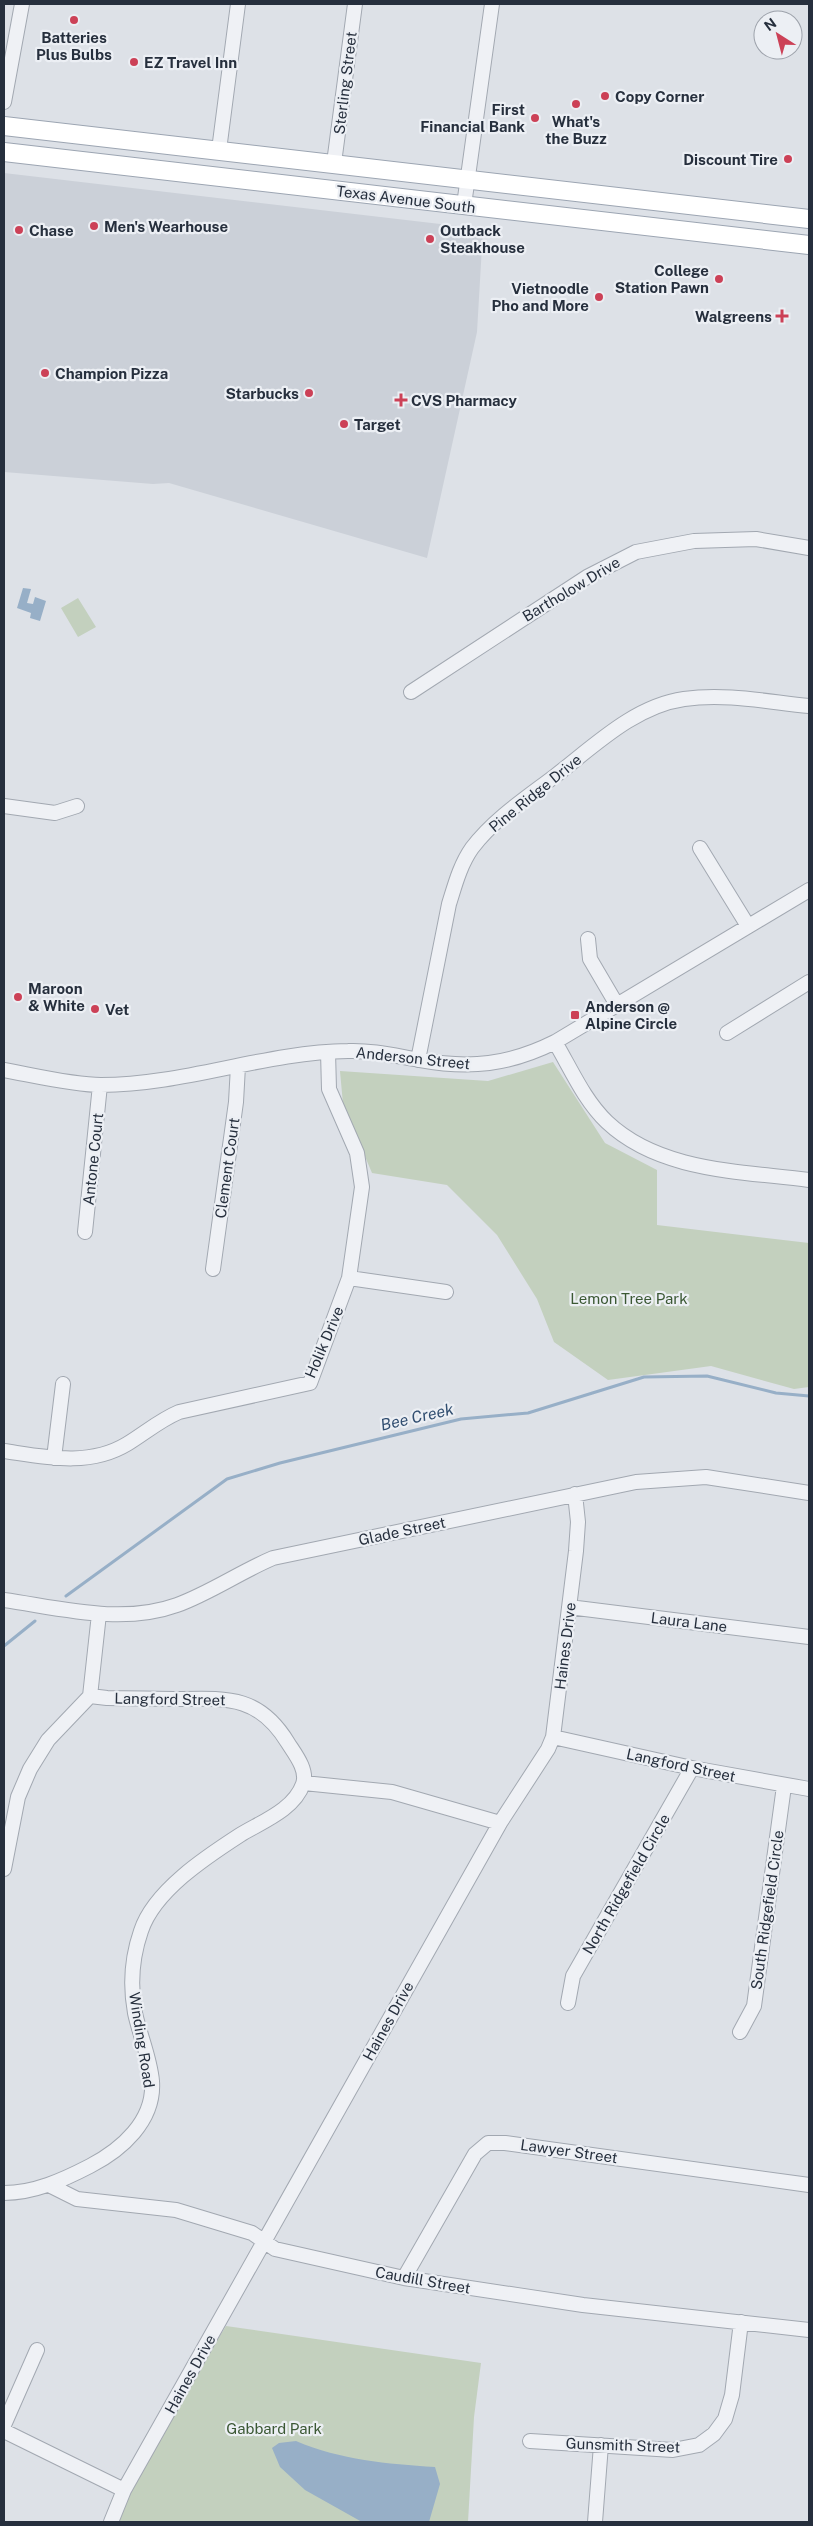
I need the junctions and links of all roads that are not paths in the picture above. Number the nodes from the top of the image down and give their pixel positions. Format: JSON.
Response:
{"nodes":[{"id":1,"x":22,"y":4,"type":"edge"},
{"id":2,"x":238,"y":4,"type":"edge"},
{"id":3,"x":355,"y":4,"type":"edge"},
{"id":4,"x":492,"y":4,"type":"edge"},
{"id":5,"x":4,"y":102,"type":"edge"},
{"id":6,"x":4,"y":126,"type":"edge"},
{"id":7,"x":219,"y":150,"type":"junction"},
{"id":8,"x":4,"y":152,"type":"edge"},
{"id":9,"x":334,"y":163,"type":"junction"},
{"id":10,"x":468,"y":178,"type":"junction"},
{"id":11,"x":464,"y":205,"type":"junction"},
{"id":12,"x":809,"y":219,"type":"edge"},
{"id":13,"x":809,"y":245,"type":"edge"},
{"id":14,"x":809,"y":548,"type":"edge"},
{"id":15,"x":411,"y":692,"type":"dead end"},
{"id":16,"x":809,"y":706,"type":"edge"},
{"id":17,"x":4,"y":806,"type":"edge"},
{"id":18,"x":77,"y":806,"type":"dead end"},
{"id":19,"x":700,"y":848,"type":"dead end"},
{"id":20,"x":809,"y":890,"type":"edge"},
{"id":21,"x":748,"y":926,"type":"junction"},
{"id":22,"x":588,"y":938,"type":"dead end"},
{"id":23,"x":809,"y":982,"type":"edge"},
{"id":24,"x":617,"y":1005,"type":"junction"},
{"id":25,"x":727,"y":1032,"type":"dead end"},
{"id":26,"x":555,"y":1042,"type":"junction"},
{"id":27,"x":328,"y":1052,"type":"junction"},
{"id":28,"x":418,"y":1060,"type":"junction"},
{"id":29,"x":238,"y":1066,"type":"junction"},
{"id":30,"x":4,"y":1070,"type":"edge"},
{"id":31,"x":100,"y":1085,"type":"junction"},
{"id":32,"x":809,"y":1180,"type":"edge"},
{"id":33,"x":85,"y":1232,"type":"dead end"},
{"id":34,"x":213,"y":1269,"type":"dead end"},
{"id":35,"x":349,"y":1278,"type":"junction"},
{"id":36,"x":446,"y":1292,"type":"dead end"},
{"id":37,"x":63,"y":1384,"type":"dead end"},
{"id":38,"x":4,"y":1451,"type":"edge"},
{"id":39,"x":54,"y":1458,"type":"junction"},
{"id":40,"x":809,"y":1493,"type":"edge"},
{"id":41,"x":576,"y":1494,"type":"junction"},
{"id":42,"x":4,"y":1600,"type":"edge"},
{"id":43,"x":569,"y":1607,"type":"junction"},
{"id":44,"x":99,"y":1614,"type":"junction"},
{"id":45,"x":809,"y":1637,"type":"edge"},
{"id":46,"x":90,"y":1696,"type":"junction"},
{"id":47,"x":553,"y":1737,"type":"junction"},
{"id":48,"x":692,"y":1768,"type":"junction"},
{"id":49,"x":304,"y":1783,"type":"junction"},
{"id":50,"x":784,"y":1786,"type":"junction"},
{"id":51,"x":809,"y":1789,"type":"edge"},
{"id":52,"x":500,"y":1823,"type":"junction"},
{"id":53,"x":4,"y":1869,"type":"edge"},
{"id":54,"x":568,"y":2004,"type":"dead end"},
{"id":55,"x":740,"y":2032,"type":"dead end"},
{"id":56,"x":809,"y":2184,"type":"edge"},
{"id":57,"x":49,"y":2185,"type":"junction"},
{"id":58,"x":4,"y":2193,"type":"edge"},
{"id":59,"x":264,"y":2242,"type":"junction"},
{"id":60,"x":404,"y":2278,"type":"junction"},
{"id":61,"x":741,"y":2322,"type":"junction"},
{"id":62,"x":809,"y":2330,"type":"edge"},
{"id":63,"x":37,"y":2350,"type":"dead end"},
{"id":64,"x":4,"y":2425,"type":"edge"},
{"id":65,"x":4,"y":2431,"type":"edge"},
{"id":66,"x":530,"y":2441,"type":"dead end"},
{"id":67,"x":601,"y":2445,"type":"junction"},
{"id":68,"x":124,"y":2490,"type":"junction"},
{"id":69,"x":111,"y":2522,"type":"edge"},
{"id":70,"x":595,"y":2522,"type":"edge"}],
"edges":[{"from":1,"to":5,"type":"street"},
{"from":2,"to":7,"type":"street"},
{"from":3,"to":9,"type":"street","name":"Sterling Street"},
{"from":4,"to":10,"type":"street"},
{"from":6,"to":7,"type":"main road","name":"Texas Avenue South"},
{"from":7,"to":9,"type":"main road","name":"Texas Avenue South"},
{"from":8,"to":11,"type":"main road","name":"Texas Avenue South"},
{"from":9,"to":10,"type":"main road","name":"Texas Avenue South"},
{"from":10,"to":11,"type":"street"},
{"from":10,"to":12,"type":"main road","name":"Texas Avenue South"},
{"from":11,"to":13,"type":"main road","name":"Texas Avenue South"},
{"from":14,"to":15,"type":"street","name":"Bartholow Drive"},
{"from":16,"to":28,"type":"street","name":"Pine Ridge Drive"},
{"from":17,"to":18,"type":"street"},
{"from":19,"to":21,"type":"street"},
{"from":20,"to":21,"type":"street","name":"Anderson Street"},
{"from":21,"to":24,"type":"street","name":"Anderson Street"},
{"from":22,"to":24,"type":"street"},
{"from":23,"to":25,"type":"street"},
{"from":24,"to":26,"type":"street","name":"Anderson Street"},
{"from":26,"to":28,"type":"street","name":"Anderson Street"},
{"from":26,"to":32,"type":"street"},
{"from":27,"to":28,"type":"street","name":"Anderson Street"},
{"from":27,"to":29,"type":"street","name":"Anderson Street"},
{"from":27,"to":35,"type":"street","name":"Holik Drive"},
{"from":29,"to":31,"type":"street","name":"Anderson Street"},
{"from":29,"to":34,"type":"street","name":"Clement Court"},
{"from":30,"to":31,"type":"street","name":"Anderson Street"},
{"from":31,"to":33,"type":"street","name":"Antone Court"},
{"from":35,"to":36,"type":"street"},
{"from":35,"to":39,"type":"street","name":"Holik Drive"},
{"from":37,"to":39,"type":"street"},
{"from":38,"to":39,"type":"street","name":"Holik Drive"},
{"from":40,"to":41,"type":"street","name":"Glade Street"},
{"from":41,"to":43,"type":"street","name":"Haines Drive"},
{"from":41,"to":44,"type":"street","name":"Glade Street"},
{"from":42,"to":44,"type":"street","name":"Glade Street"},
{"from":43,"to":45,"type":"street","name":"Laura Lane"},
{"from":43,"to":47,"type":"street","name":"Haines Drive"},
{"from":44,"to":46,"type":"street"},
{"from":46,"to":49,"type":"street","name":"Langford Street"},
{"from":46,"to":53,"type":"street"},
{"from":47,"to":48,"type":"street","name":"Langford Street"},
{"from":47,"to":52,"type":"street","name":"Haines Drive"},
{"from":48,"to":50,"type":"street","name":"Langford Street"},
{"from":48,"to":54,"type":"street","name":"North Ridgefield Circle"},
{"from":49,"to":52,"type":"street"},
{"from":49,"to":57,"type":"street","name":"Winding Road"},
{"from":50,"to":51,"type":"street","name":"Langford Street"},
{"from":50,"to":55,"type":"street","name":"South Ridgefield Circle"},
{"from":52,"to":59,"type":"street","name":"Haines Drive"},
{"from":56,"to":60,"type":"street","name":"Lawyer Street"},
{"from":57,"to":58,"type":"street","name":"Winding Road"},
{"from":57,"to":59,"type":"street","name":"Caudill Street"},
{"from":59,"to":60,"type":"street","name":"Caudill Street"},
{"from":59,"to":68,"type":"street","name":"Haines Drive"},
{"from":60,"to":61,"type":"street","name":"Caudill Street"},
{"from":61,"to":62,"type":"street","name":"Caudill Street"},
{"from":61,"to":67,"type":"street","name":"Gunsmith Street"},
{"from":63,"to":64,"type":"street"},
{"from":65,"to":68,"type":"street"},
{"from":66,"to":67,"type":"street","name":"Gunsmith Street"},
{"from":67,"to":70,"type":"street"},
{"from":68,"to":69,"type":"street","name":"Haines Drive"}]}
